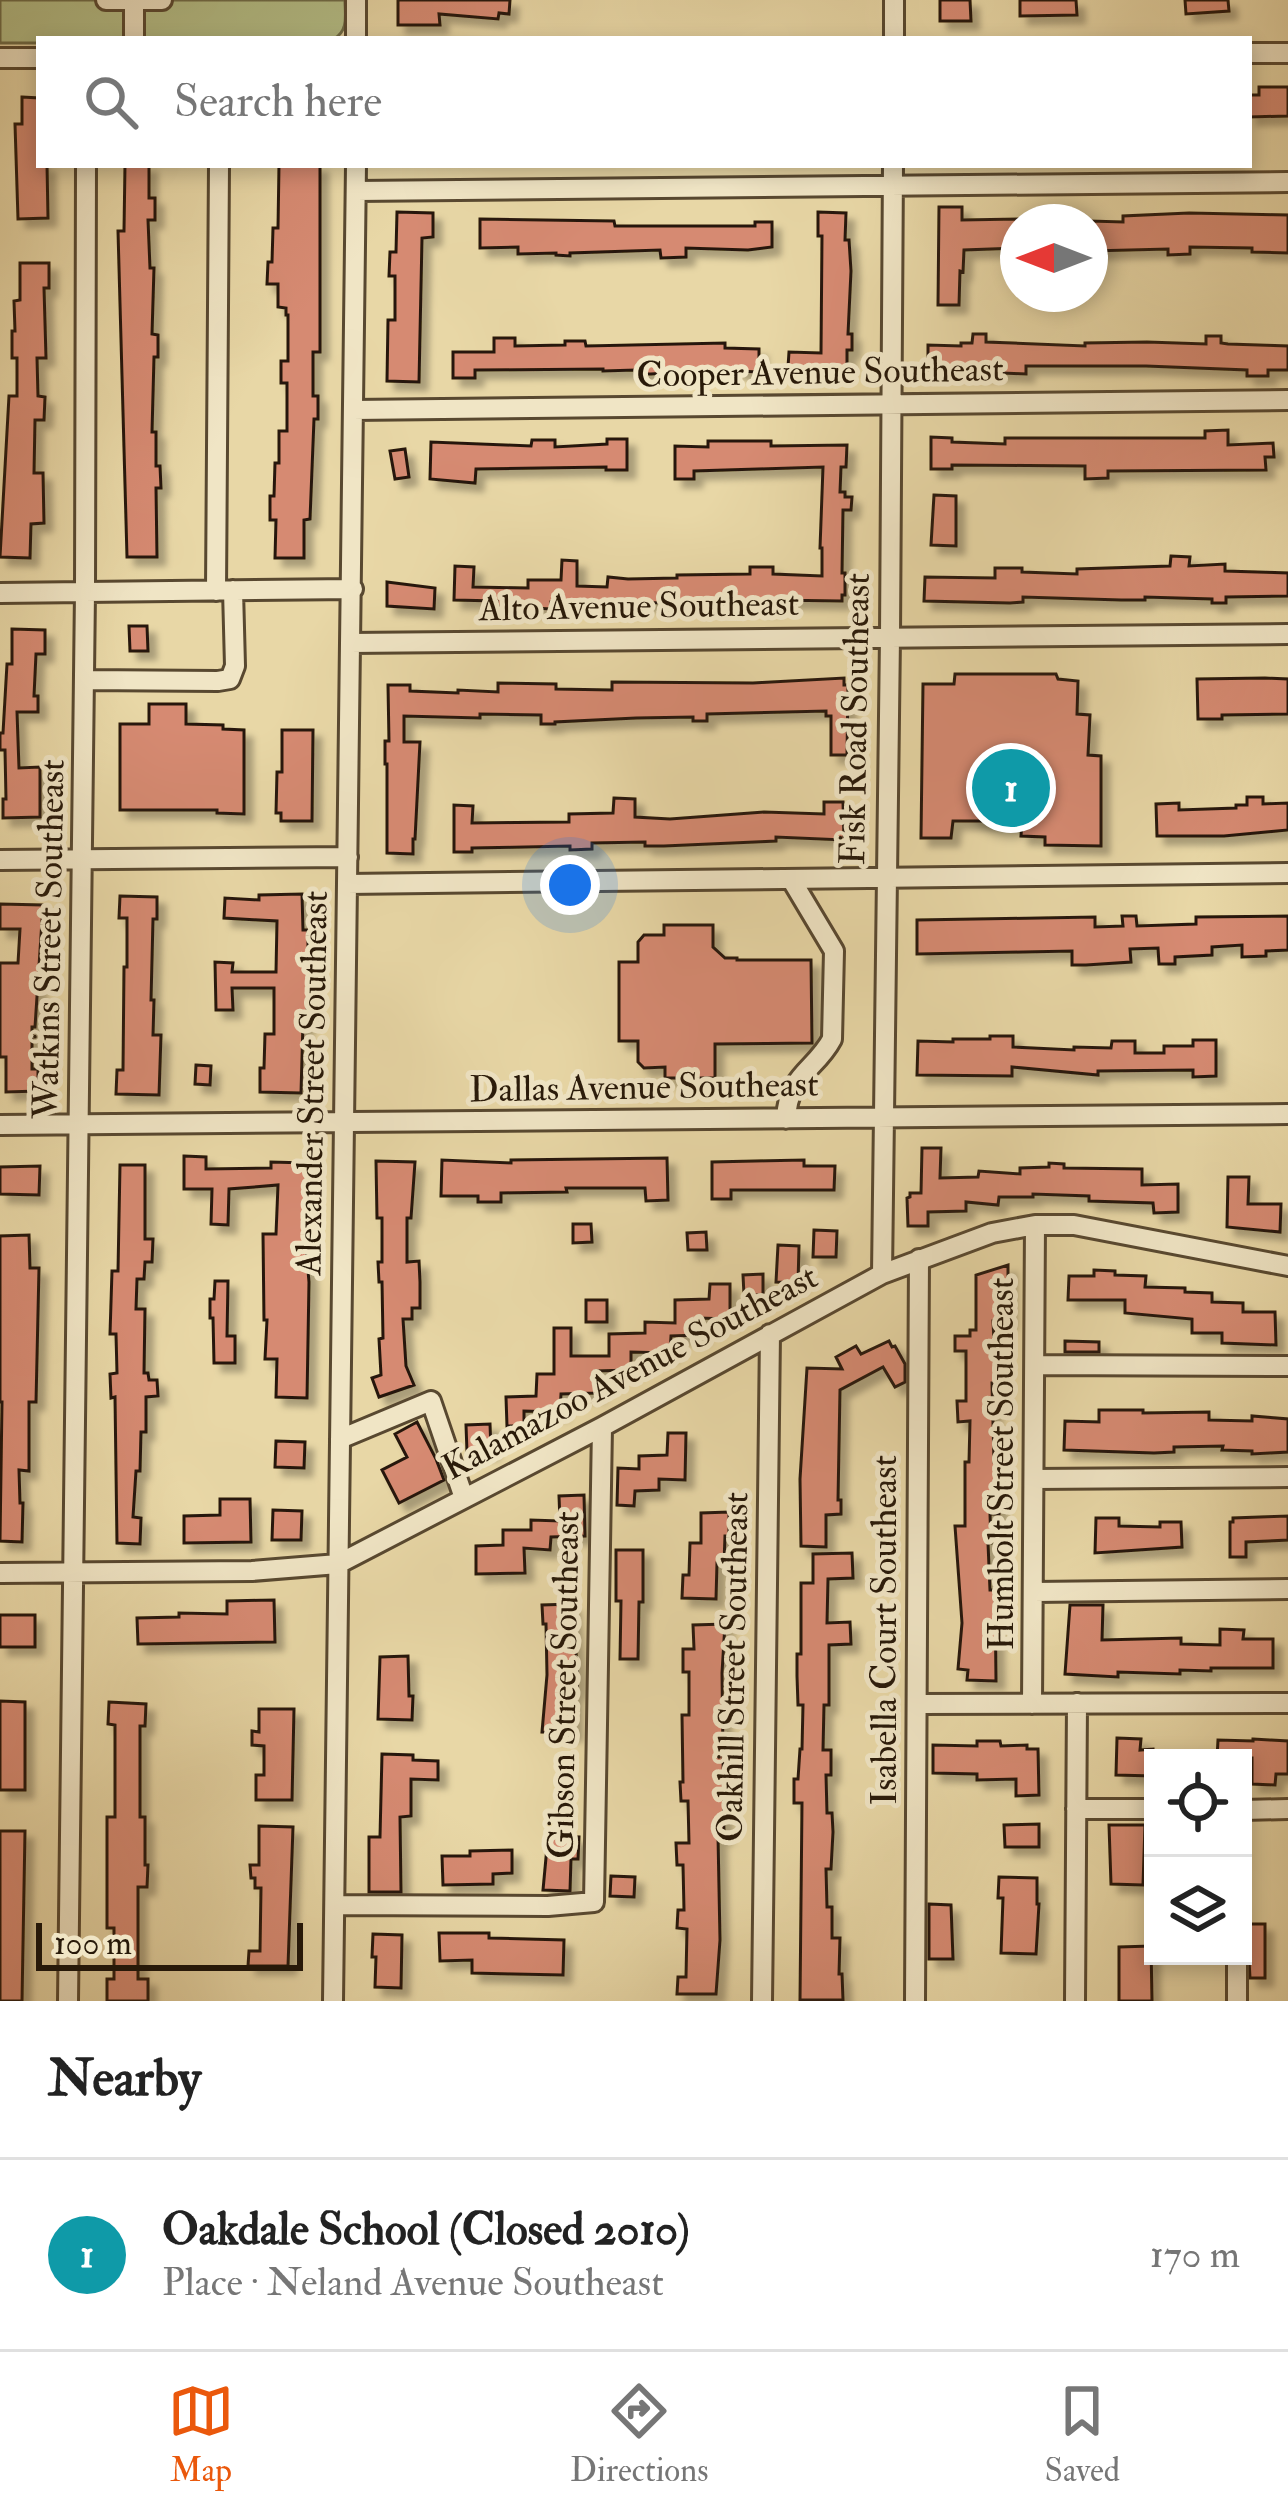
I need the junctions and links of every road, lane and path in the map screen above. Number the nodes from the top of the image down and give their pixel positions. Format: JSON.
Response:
{"nodes":[{"id":1,"x":106,"y":0,"type":"edge"},
{"id":2,"x":162,"y":0,"type":"edge"},
{"id":3,"x":356,"y":0,"type":"edge"},
{"id":4,"x":894,"y":0,"type":"edge"},
{"id":5,"x":134,"y":1,"type":"edge"},
{"id":6,"x":134,"y":36,"type":"edge"},
{"id":7,"x":356,"y":36,"type":"edge"},
{"id":8,"x":894,"y":36,"type":"edge"},
{"id":9,"x":1252,"y":53,"type":"edge"},
{"id":10,"x":1288,"y":53,"type":"edge"},
{"id":11,"x":0,"y":58,"type":"edge"},
{"id":12,"x":36,"y":58,"type":"edge"},
{"id":13,"x":86,"y":168,"type":"edge"},
{"id":14,"x":219,"y":168,"type":"edge"},
{"id":15,"x":356,"y":168,"type":"edge"},
{"id":16,"x":892,"y":168,"type":"edge"},
{"id":17,"x":1288,"y":182,"type":"edge"},
{"id":18,"x":892,"y":187,"type":"junction"},
{"id":19,"x":356,"y":191,"type":"junction"},
{"id":20,"x":1288,"y":400,"type":"edge"},
{"id":21,"x":890,"y":405,"type":"junction"},
{"id":22,"x":352,"y":410,"type":"junction"},
{"id":23,"x":352,"y":589,"type":"junction"},
{"id":24,"x":224,"y":590,"type":"junction"},
{"id":25,"x":85,"y":592,"type":"junction"},
{"id":26,"x":0,"y":593,"type":"edge"},
{"id":27,"x":1288,"y":634,"type":"edge"},
{"id":28,"x":890,"y":637,"type":"junction"},
{"id":29,"x":350,"y":643,"type":"junction"},
{"id":30,"x":84,"y":680,"type":"junction"},
{"id":31,"x":348,"y":857,"type":"junction"},
{"id":32,"x":0,"y":860,"type":"edge"},
{"id":33,"x":82,"y":860,"type":"junction"},
{"id":34,"x":1288,"y":874,"type":"edge"},
{"id":35,"x":887,"y":878,"type":"junction"},
{"id":36,"x":790,"y":879,"type":"junction"},
{"id":37,"x":347,"y":884,"type":"junction"},
{"id":38,"x":1288,"y":1114,"type":"edge"},
{"id":39,"x":786,"y":1118,"type":"junction"},
{"id":40,"x":883,"y":1118,"type":"junction"},
{"id":41,"x":344,"y":1123,"type":"junction"},
{"id":42,"x":0,"y":1125,"type":"edge"},
{"id":43,"x":80,"y":1125,"type":"junction"},
{"id":44,"x":1034,"y":1225,"type":"junction"},
{"id":45,"x":919,"y":1259,"type":"junction"},
{"id":46,"x":1288,"y":1267,"type":"edge"},
{"id":47,"x":882,"y":1274,"type":"junction"},
{"id":48,"x":770,"y":1334,"type":"junction"},
{"id":49,"x":1035,"y":1365,"type":"junction"},
{"id":50,"x":1288,"y":1366,"type":"edge"},
{"id":51,"x":602,"y":1427,"type":"junction"},
{"id":52,"x":340,"y":1439,"type":"junction"},
{"id":53,"x":1288,"y":1477,"type":"edge"},
{"id":54,"x":1035,"y":1479,"type":"junction"},
{"id":55,"x":464,"y":1498,"type":"junction"},
{"id":56,"x":338,"y":1564,"type":"junction"},
{"id":57,"x":0,"y":1573,"type":"edge"},
{"id":58,"x":71,"y":1573,"type":"junction"},
{"id":59,"x":1288,"y":1589,"type":"edge"},
{"id":60,"x":1034,"y":1592,"type":"junction"},
{"id":61,"x":918,"y":1703,"type":"junction"},
{"id":62,"x":1077,"y":1703,"type":"junction"},
{"id":63,"x":1288,"y":1703,"type":"edge"},
{"id":64,"x":1033,"y":1704,"type":"junction"},
{"id":65,"x":1076,"y":1809,"type":"junction"},
{"id":66,"x":1144,"y":1809,"type":"edge"},
{"id":67,"x":1288,"y":1809,"type":"edge"},
{"id":68,"x":1252,"y":1810,"type":"edge"},
{"id":69,"x":335,"y":1905,"type":"junction"},
{"id":70,"x":1237,"y":1965,"type":"edge"},
{"id":71,"x":68,"y":2001,"type":"edge"},
{"id":72,"x":333,"y":2001,"type":"edge"},
{"id":73,"x":762,"y":2001,"type":"edge"},
{"id":74,"x":915,"y":2001,"type":"edge"},
{"id":75,"x":1075,"y":2001,"type":"edge"},
{"id":76,"x":1237,"y":2001,"type":"edge"}],
"edges":[{"from":1,"to":5,"type":"street"},
{"from":2,"to":5,"type":"street"},
{"from":3,"to":7,"type":"street"},
{"from":4,"to":8,"type":"street"},
{"from":5,"to":6,"type":"street"},
{"from":9,"to":10,"type":"street"},
{"from":11,"to":12,"type":"street"},
{"from":13,"to":25,"type":"street","name":"Watkins Street Southeast"},
{"from":14,"to":24,"type":"street"},
{"from":15,"to":19,"type":"street","name":"Alexander Street Southeast"},
{"from":16,"to":18,"type":"street","name":"Fisk Road Southeast"},
{"from":17,"to":18,"type":"street"},
{"from":18,"to":19,"type":"street"},
{"from":18,"to":21,"type":"street","name":"Fisk Road Southeast"},
{"from":19,"to":22,"type":"street","name":"Alexander Street Southeast"},
{"from":20,"to":21,"type":"street","name":"Cooper Avenue Southeast"},
{"from":21,"to":22,"type":"street","name":"Cooper Avenue Southeast"},
{"from":21,"to":28,"type":"street","name":"Fisk Road Southeast"},
{"from":22,"to":23,"type":"street","name":"Alexander Street Southeast"},
{"from":23,"to":24,"type":"street"},
{"from":23,"to":29,"type":"street","name":"Alexander Street Southeast"},
{"from":24,"to":25,"type":"street"},
{"from":24,"to":30,"type":"street"},
{"from":25,"to":26,"type":"street"},
{"from":25,"to":30,"type":"street","name":"Watkins Street Southeast"},
{"from":27,"to":28,"type":"street","name":"Alto Avenue Southeast"},
{"from":28,"to":29,"type":"street","name":"Alto Avenue Southeast"},
{"from":28,"to":35,"type":"street","name":"Fisk Road Southeast"},
{"from":29,"to":31,"type":"street","name":"Alexander Street Southeast"},
{"from":30,"to":33,"type":"street","name":"Watkins Street Southeast"},
{"from":31,"to":33,"type":"street"},
{"from":31,"to":37,"type":"street","name":"Alexander Street Southeast"},
{"from":32,"to":33,"type":"street"},
{"from":33,"to":43,"type":"street","name":"Watkins Street Southeast"},
{"from":34,"to":35,"type":"street"},
{"from":35,"to":36,"type":"street"},
{"from":35,"to":40,"type":"street","name":"Fisk Road Southeast"},
{"from":36,"to":37,"type":"street"},
{"from":36,"to":39,"type":"street"},
{"from":37,"to":41,"type":"street","name":"Alexander Street Southeast"},
{"from":38,"to":40,"type":"street","name":"Dallas Avenue Southeast"},
{"from":39,"to":40,"type":"street","name":"Dallas Avenue Southeast"},
{"from":39,"to":41,"type":"street","name":"Dallas Avenue Southeast"},
{"from":40,"to":47,"type":"street","name":"Fisk Road Southeast"},
{"from":41,"to":43,"type":"street","name":"Dallas Avenue Southeast"},
{"from":41,"to":52,"type":"street","name":"Alexander Street Southeast"},
{"from":42,"to":43,"type":"street","name":"Dallas Avenue Southeast"},
{"from":43,"to":58,"type":"street","name":"Watkins Street Southeast"},
{"from":44,"to":45,"type":"street","name":"Kalamazoo Avenue Southeast"},
{"from":44,"to":46,"type":"street","name":"Kalamazoo Avenue Southeast"},
{"from":44,"to":49,"type":"street","name":"Humbolt Street Southeast"},
{"from":45,"to":47,"type":"street","name":"Kalamazoo Avenue Southeast"},
{"from":45,"to":61,"type":"street","name":"Isabella Court Southeast"},
{"from":47,"to":48,"type":"street","name":"Kalamazoo Avenue Southeast"},
{"from":48,"to":51,"type":"street","name":"Kalamazoo Avenue Southeast"},
{"from":48,"to":73,"type":"street","name":"Oakhill Street Southeast"},
{"from":49,"to":50,"type":"street"},
{"from":49,"to":54,"type":"street","name":"Humbolt Street Southeast"},
{"from":51,"to":55,"type":"street","name":"Kalamazoo Avenue Southeast"},
{"from":51,"to":69,"type":"street","name":"Gibson Street Southeast"},
{"from":52,"to":55,"type":"street"},
{"from":52,"to":56,"type":"street","name":"Alexander Street Southeast"},
{"from":53,"to":54,"type":"street"},
{"from":54,"to":60,"type":"street","name":"Humbolt Street Southeast"},
{"from":55,"to":56,"type":"street","name":"Kalamazoo Avenue Southeast"},
{"from":56,"to":58,"type":"street","name":"Kalamazoo Avenue Southeast"},
{"from":56,"to":69,"type":"street","name":"Alexander Street Southeast"},
{"from":57,"to":58,"type":"street","name":"Kalamazoo Avenue Southeast"},
{"from":58,"to":71,"type":"street","name":"Watkins Street Southeast"},
{"from":59,"to":60,"type":"street"},
{"from":60,"to":64,"type":"street","name":"Humbolt Street Southeast"},
{"from":61,"to":64,"type":"street"},
{"from":61,"to":74,"type":"street","name":"Isabella Court Southeast"},
{"from":62,"to":63,"type":"street"},
{"from":62,"to":64,"type":"street"},
{"from":62,"to":65,"type":"street"},
{"from":65,"to":66,"type":"street"},
{"from":65,"to":75,"type":"street"},
{"from":67,"to":68,"type":"street"},
{"from":69,"to":72,"type":"street","name":"Alexander Street Southeast"},
{"from":70,"to":76,"type":"street"}]}
